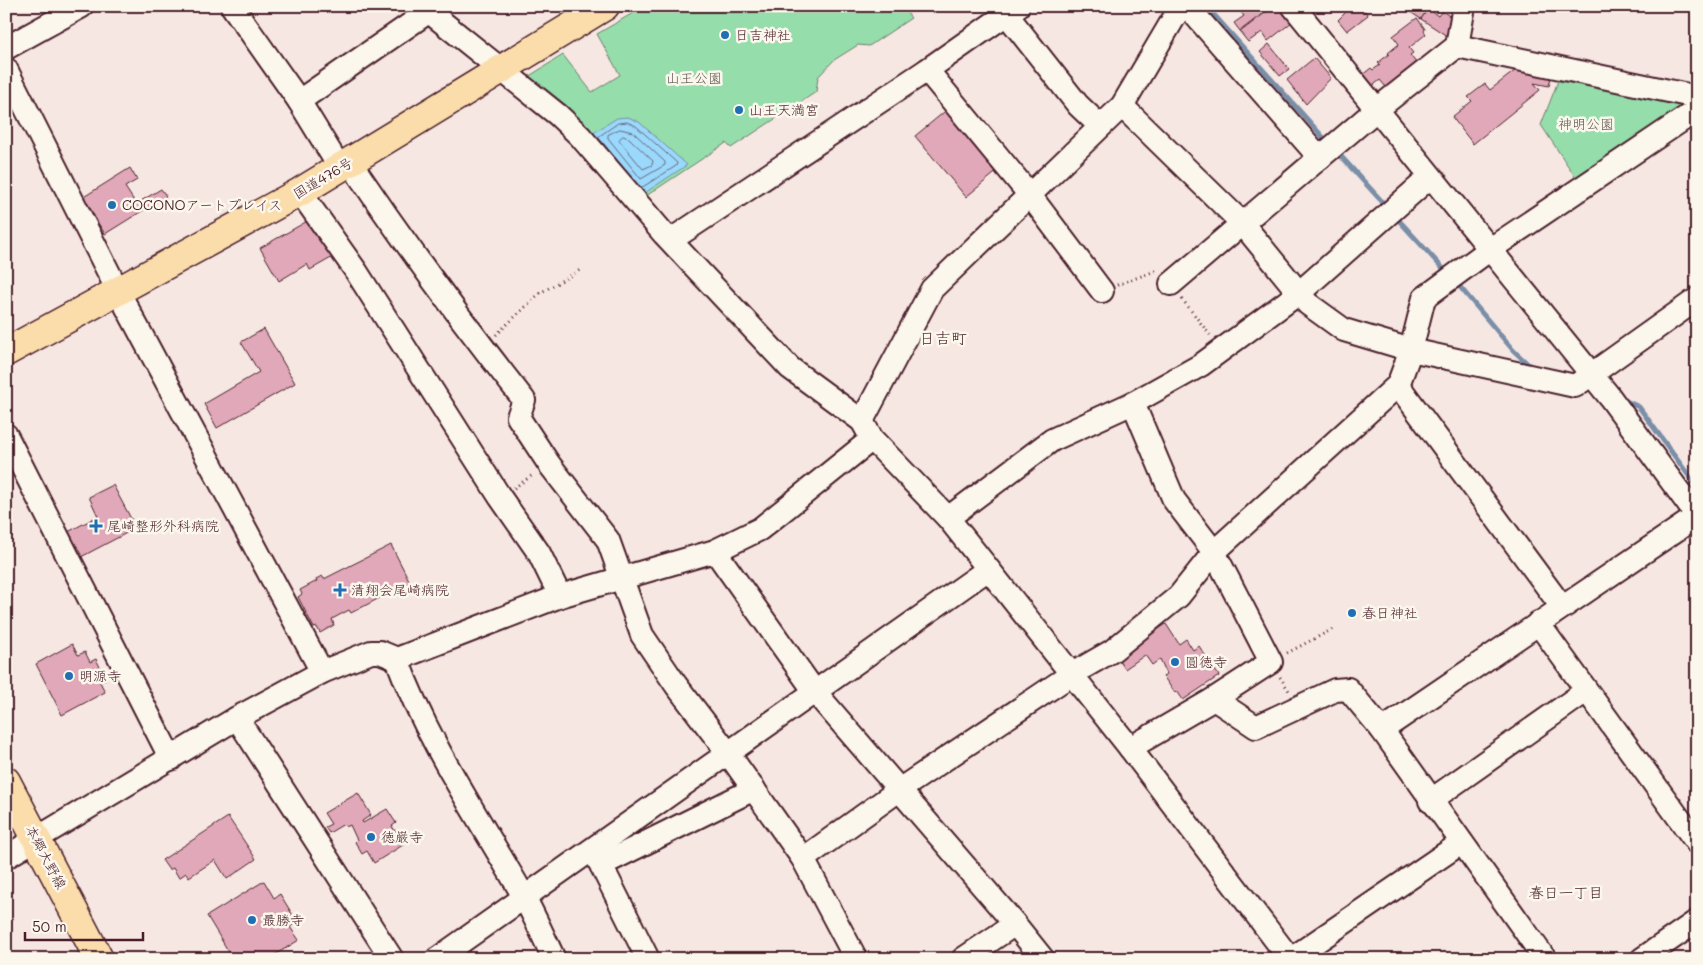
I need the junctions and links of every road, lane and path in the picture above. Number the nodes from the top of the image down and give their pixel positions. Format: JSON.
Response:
{"nodes":[{"id":1,"x":82,"y":6,"type":"edge"},
{"id":2,"x":232,"y":6,"type":"edge"},
{"id":3,"x":605,"y":6,"type":"edge"},
{"id":4,"x":1181,"y":6,"type":"edge"},
{"id":5,"x":1187,"y":6,"type":"edge"},
{"id":6,"x":1293,"y":6,"type":"edge"},
{"id":7,"x":1464,"y":6,"type":"edge"},
{"id":8,"x":425,"y":9,"type":"edge"},
{"id":9,"x":1008,"y":9,"type":"edge"},
{"id":10,"x":1457,"y":46,"type":"junction"},
{"id":11,"x":6,"y":48,"type":"edge"},
{"id":12,"x":6,"y":68,"type":"edge"},
{"id":13,"x":501,"y":70,"type":"junction"},
{"id":14,"x":927,"y":70,"type":"junction"},
{"id":15,"x":1697,"y":97,"type":"edge"},
{"id":16,"x":299,"y":101,"type":"junction"},
{"id":17,"x":1122,"y":106,"type":"junction"},
{"id":18,"x":1376,"y":110,"type":"junction"},
{"id":19,"x":1697,"y":110,"type":"edge"},
{"id":20,"x":1099,"y":125,"type":"junction"},
{"id":21,"x":1320,"y":158,"type":"junction"},
{"id":22,"x":345,"y":165,"type":"junction"},
{"id":23,"x":1430,"y":177,"type":"junction"},
{"id":24,"x":300,"y":192,"type":"junction"},
{"id":25,"x":1029,"y":194,"type":"junction"},
{"id":26,"x":1242,"y":223,"type":"junction"},
{"id":27,"x":671,"y":240,"type":"junction"},
{"id":28,"x":1489,"y":250,"type":"junction"},
{"id":29,"x":580,"y":270,"type":"dead end"},
{"id":30,"x":1171,"y":284,"type":"dead end"},
{"id":31,"x":118,"y":290,"type":"junction"},
{"id":32,"x":1102,"y":291,"type":"dead end"},
{"id":33,"x":1299,"y":293,"type":"junction"},
{"id":34,"x":1697,"y":299,"type":"edge"},
{"id":35,"x":482,"y":348,"type":"junction"},
{"id":36,"x":1411,"y":350,"type":"junction"},
{"id":37,"x":6,"y":352,"type":"edge"},
{"id":38,"x":1592,"y":375,"type":"junction"},
{"id":39,"x":1398,"y":385,"type":"junction"},
{"id":40,"x":1132,"y":403,"type":"junction"},
{"id":41,"x":867,"y":430,"type":"junction"},
{"id":42,"x":6,"y":435,"type":"edge"},
{"id":43,"x":549,"y":464,"type":"junction"},
{"id":44,"x":500,"y":497,"type":"junction"},
{"id":45,"x":1697,"y":516,"type":"edge"},
{"id":46,"x":948,"y":518,"type":"junction"},
{"id":47,"x":715,"y":551,"type":"junction"},
{"id":48,"x":1214,"y":552,"type":"junction"},
{"id":49,"x":987,"y":570,"type":"junction"},
{"id":50,"x":620,"y":578,"type":"junction"},
{"id":51,"x":560,"y":596,"type":"junction"},
{"id":52,"x":1562,"y":607,"type":"junction"},
{"id":53,"x":1538,"y":623,"type":"junction"},
{"id":54,"x":1333,"y":629,"type":"dead end"},
{"id":55,"x":397,"y":659,"type":"junction"},
{"id":56,"x":1271,"y":662,"type":"junction"},
{"id":57,"x":322,"y":672,"type":"junction"},
{"id":58,"x":1072,"y":674,"type":"junction"},
{"id":59,"x":1586,"y":691,"type":"junction"},
{"id":60,"x":815,"y":692,"type":"junction"},
{"id":61,"x":1214,"y":699,"type":"junction"},
{"id":62,"x":1299,"y":707,"type":"junction"},
{"id":63,"x":236,"y":718,"type":"junction"},
{"id":64,"x":1382,"y":730,"type":"junction"},
{"id":65,"x":1130,"y":748,"type":"junction"},
{"id":66,"x":728,"y":753,"type":"junction"},
{"id":67,"x":171,"y":759,"type":"junction"},
{"id":68,"x":6,"y":781,"type":"edge"},
{"id":69,"x":754,"y":789,"type":"junction"},
{"id":70,"x":899,"y":790,"type":"junction"},
{"id":71,"x":1430,"y":801,"type":"junction"},
{"id":72,"x":37,"y":838,"type":"junction"},
{"id":73,"x":1461,"y":843,"type":"junction"},
{"id":74,"x":1697,"y":843,"type":"edge"},
{"id":75,"x":6,"y":857,"type":"edge"},
{"id":76,"x":597,"y":857,"type":"junction"},
{"id":77,"x":804,"y":859,"type":"junction"},
{"id":78,"x":524,"y":898,"type":"junction"},
{"id":79,"x":1697,"y":921,"type":"edge"},
{"id":80,"x":1015,"y":924,"type":"junction"},
{"id":81,"x":443,"y":957,"type":"edge"},
{"id":82,"x":100,"y":959,"type":"edge"},
{"id":83,"x":392,"y":959,"type":"edge"},
{"id":84,"x":554,"y":959,"type":"edge"},
{"id":85,"x":648,"y":959,"type":"edge"},
{"id":86,"x":856,"y":959,"type":"edge"},
{"id":87,"x":963,"y":959,"type":"edge"},
{"id":88,"x":1043,"y":959,"type":"edge"},
{"id":89,"x":1291,"y":959,"type":"edge"},
{"id":90,"x":1545,"y":959,"type":"edge"},
{"id":91,"x":1642,"y":959,"type":"edge"}],
"edges":[{"from":1,"to":11,"type":"street"},
{"from":2,"to":16,"type":"street"},
{"from":3,"to":13,"type":"main road","name":"国道476号"},
{"from":4,"to":17,"type":"street"},
{"from":5,"to":21,"type":"street"},
{"from":6,"to":18,"type":"street"},
{"from":7,"to":10,"type":"street"},
{"from":8,"to":13,"type":"street"},
{"from":8,"to":16,"type":"street"},
{"from":9,"to":14,"type":"street"},
{"from":9,"to":20,"type":"street"},
{"from":10,"to":15,"type":"street"},
{"from":10,"to":18,"type":"street"},
{"from":12,"to":31,"type":"street"},
{"from":13,"to":22,"type":"main road","name":"国道476号"},
{"from":13,"to":27,"type":"street"},
{"from":14,"to":25,"type":"street"},
{"from":14,"to":27,"type":"street"},
{"from":16,"to":22,"type":"street"},
{"from":17,"to":20,"type":"street"},
{"from":17,"to":26,"type":"street"},
{"from":18,"to":21,"type":"street"},
{"from":18,"to":23,"type":"street"},
{"from":19,"to":28,"type":"street"},
{"from":20,"to":25,"type":"street"},
{"from":21,"to":26,"type":"street"},
{"from":22,"to":24,"type":"main road","name":"国道476号"},
{"from":22,"to":35,"type":"street"},
{"from":23,"to":28,"type":"street"},
{"from":23,"to":33,"type":"street"},
{"from":24,"to":31,"type":"main road","name":"国道476号"},
{"from":24,"to":44,"type":"street"},
{"from":25,"to":32,"type":"street"},
{"from":25,"to":41,"type":"street"},
{"from":26,"to":30,"type":"street"},
{"from":26,"to":33,"type":"street"},
{"from":27,"to":41,"type":"street"},
{"from":28,"to":36,"type":"street"},
{"from":28,"to":38,"type":"street"},
{"from":29,"to":35,"type":"path"},
{"from":31,"to":37,"type":"main road","name":"国道476号"},
{"from":31,"to":57,"type":"street"},
{"from":33,"to":36,"type":"street"},
{"from":33,"to":40,"type":"street"},
{"from":34,"to":38,"type":"street"},
{"from":35,"to":43,"type":"street"},
{"from":36,"to":38,"type":"street"},
{"from":36,"to":39,"type":"street"},
{"from":38,"to":45,"type":"street"},
{"from":39,"to":48,"type":"street"},
{"from":39,"to":52,"type":"street"},
{"from":40,"to":46,"type":"street"},
{"from":40,"to":48,"type":"street"},
{"from":41,"to":46,"type":"street"},
{"from":41,"to":47,"type":"street"},
{"from":42,"to":67,"type":"street"},
{"from":43,"to":44,"type":"path"},
{"from":43,"to":50,"type":"street"},
{"from":44,"to":51,"type":"street"},
{"from":45,"to":52,"type":"street"},
{"from":46,"to":49,"type":"street"},
{"from":47,"to":50,"type":"street"},
{"from":47,"to":60,"type":"street"},
{"from":48,"to":56,"type":"street"},
{"from":48,"to":58,"type":"street"},
{"from":49,"to":58,"type":"street"},
{"from":49,"to":60,"type":"street"},
{"from":50,"to":51,"type":"street"},
{"from":50,"to":66,"type":"street"},
{"from":51,"to":55,"type":"street"},
{"from":52,"to":53,"type":"street"},
{"from":53,"to":59,"type":"street"},
{"from":53,"to":64,"type":"street"},
{"from":54,"to":56,"type":"path"},
{"from":55,"to":57,"type":"street"},
{"from":55,"to":78,"type":"street"},
{"from":56,"to":61,"type":"street"},
{"from":56,"to":62,"type":"path"},
{"from":57,"to":63,"type":"street"},
{"from":58,"to":65,"type":"street"},
{"from":58,"to":70,"type":"street"},
{"from":59,"to":71,"type":"street"},
{"from":59,"to":74,"type":"street"},
{"from":60,"to":66,"type":"street"},
{"from":60,"to":70,"type":"street"},
{"from":61,"to":62,"type":"street"},
{"from":61,"to":65,"type":"street"},
{"from":62,"to":64,"type":"street"},
{"from":63,"to":67,"type":"street"},
{"from":63,"to":83,"type":"street"},
{"from":64,"to":71,"type":"street"},
{"from":65,"to":89,"type":"street"},
{"from":66,"to":69,"type":"street"},
{"from":66,"to":76,"type":"street"},
{"from":67,"to":72,"type":"street"},
{"from":68,"to":72,"type":"main road","name":"本郷大野線"},
{"from":69,"to":76,"type":"street"},
{"from":69,"to":77,"type":"street"},
{"from":70,"to":77,"type":"street"},
{"from":70,"to":80,"type":"street"},
{"from":71,"to":73,"type":"street"},
{"from":72,"to":75,"type":"street"},
{"from":72,"to":82,"type":"main road","name":"本郷大野線"},
{"from":73,"to":89,"type":"street"},
{"from":73,"to":90,"type":"street"},
{"from":76,"to":78,"type":"street"},
{"from":76,"to":85,"type":"street"},
{"from":77,"to":86,"type":"street"},
{"from":78,"to":81,"type":"street"},
{"from":78,"to":84,"type":"street"},
{"from":79,"to":91,"type":"street"},
{"from":80,"to":87,"type":"street"},
{"from":80,"to":88,"type":"street"}]}
